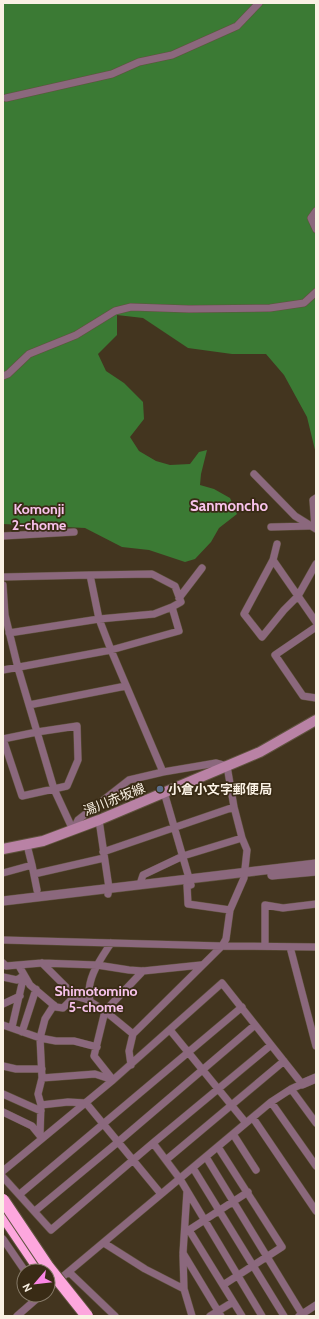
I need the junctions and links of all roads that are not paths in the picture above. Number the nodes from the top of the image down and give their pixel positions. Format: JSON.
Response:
{"nodes":[{"id":1,"x":259,"y":3,"type":"edge"},
{"id":2,"x":6,"y":98,"type":"dead end"},
{"id":3,"x":316,"y":211,"type":"edge"},
{"id":4,"x":316,"y":229,"type":"edge"},
{"id":5,"x":316,"y":292,"type":"edge"},
{"id":6,"x":3,"y":376,"type":"edge"},
{"id":7,"x":254,"y":474,"type":"dead end"},
{"id":8,"x":316,"y":498,"type":"edge"},
{"id":9,"x":271,"y":527,"type":"dead end"},
{"id":10,"x":313,"y":528,"type":"edge"},
{"id":11,"x":74,"y":532,"type":"dead end"},
{"id":12,"x":3,"y":536,"type":"edge"},
{"id":13,"x":277,"y":544,"type":"dead end"},
{"id":14,"x":273,"y":560,"type":"junction"},
{"id":15,"x":316,"y":564,"type":"edge"},
{"id":16,"x":202,"y":568,"type":"dead end"},
{"id":17,"x":90,"y":575,"type":"junction"},
{"id":18,"x":3,"y":577,"type":"edge"},
{"id":19,"x":3,"y":585,"type":"edge"},
{"id":20,"x":298,"y":596,"type":"junction"},
{"id":21,"x":179,"y":598,"type":"junction"},
{"id":22,"x":172,"y":607,"type":"junction"},
{"id":23,"x":99,"y":619,"type":"junction"},
{"id":24,"x":316,"y":622,"type":"edge"},
{"id":25,"x":316,"y":627,"type":"edge"},
{"id":26,"x":9,"y":633,"type":"junction"},
{"id":27,"x":111,"y":650,"type":"junction"},
{"id":28,"x":18,"y":668,"type":"junction"},
{"id":29,"x":3,"y":670,"type":"edge"},
{"id":30,"x":126,"y":686,"type":"junction"},
{"id":31,"x":316,"y":698,"type":"edge"},
{"id":32,"x":29,"y":705,"type":"junction"},
{"id":33,"x":316,"y":720,"type":"edge"},
{"id":34,"x":37,"y":732,"type":"junction"},
{"id":35,"x":3,"y":739,"type":"edge"},
{"id":36,"x":227,"y":766,"type":"junction"},
{"id":37,"x":163,"y":772,"type":"junction"},
{"id":38,"x":54,"y":789,"type":"junction"},
{"id":39,"x":164,"y":792,"type":"junction"},
{"id":40,"x":234,"y":807,"type":"junction"},
{"id":41,"x":99,"y":820,"type":"junction"},
{"id":42,"x":175,"y":828,"type":"junction"},
{"id":43,"x":72,"y":830,"type":"junction"},
{"id":44,"x":242,"y":838,"type":"junction"},
{"id":45,"x":27,"y":845,"type":"junction"},
{"id":46,"x":3,"y":849,"type":"edge"},
{"id":47,"x":104,"y":855,"type":"junction"},
{"id":48,"x":183,"y":856,"type":"junction"},
{"id":49,"x":316,"y":864,"type":"edge"},
{"id":50,"x":32,"y":866,"type":"junction"},
{"id":51,"x":316,"y":871,"type":"edge"},
{"id":52,"x":3,"y":873,"type":"edge"},
{"id":53,"x":34,"y":874,"type":"junction"},
{"id":54,"x":244,"y":875,"type":"junction"},
{"id":55,"x":189,"y":883,"type":"junction"},
{"id":56,"x":140,"y":884,"type":"junction"},
{"id":57,"x":37,"y":890,"type":"dead end"},
{"id":58,"x":108,"y":891,"type":"junction"},
{"id":59,"x":3,"y":901,"type":"edge"},
{"id":60,"x":316,"y":904,"type":"edge"},
{"id":61,"x":3,"y":907,"type":"edge"},
{"id":62,"x":230,"y":910,"type":"junction"},
{"id":63,"x":3,"y":940,"type":"edge"},
{"id":64,"x":111,"y":943,"type":"junction"},
{"id":65,"x":222,"y":946,"type":"junction"},
{"id":66,"x":265,"y":946,"type":"junction"},
{"id":67,"x":290,"y":947,"type":"junction"},
{"id":68,"x":316,"y":947,"type":"edge"},
{"id":69,"x":3,"y":963,"type":"edge"},
{"id":70,"x":42,"y":963,"type":"junction"},
{"id":71,"x":97,"y":965,"type":"junction"},
{"id":72,"x":201,"y":965,"type":"junction"},
{"id":73,"x":19,"y":966,"type":"junction"},
{"id":74,"x":144,"y":971,"type":"junction"},
{"id":75,"x":24,"y":975,"type":"junction"},
{"id":76,"x":3,"y":977,"type":"edge"},
{"id":77,"x":36,"y":989,"type":"junction"},
{"id":78,"x":20,"y":996,"type":"junction"},
{"id":79,"x":75,"y":996,"type":"junction"},
{"id":80,"x":90,"y":1001,"type":"junction"},
{"id":81,"x":3,"y":1004,"type":"edge"},
{"id":82,"x":54,"y":1005,"type":"junction"},
{"id":83,"x":242,"y":1007,"type":"junction"},
{"id":84,"x":105,"y":1011,"type":"junction"},
{"id":85,"x":3,"y":1025,"type":"edge"},
{"id":86,"x":255,"y":1025,"type":"junction"},
{"id":87,"x":12,"y":1028,"type":"junction"},
{"id":88,"x":170,"y":1030,"type":"junction"},
{"id":89,"x":22,"y":1032,"type":"junction"},
{"id":90,"x":134,"y":1034,"type":"junction"},
{"id":91,"x":40,"y":1038,"type":"junction"},
{"id":92,"x":271,"y":1045,"type":"junction"},
{"id":93,"x":316,"y":1046,"type":"edge"},
{"id":94,"x":97,"y":1047,"type":"junction"},
{"id":95,"x":188,"y":1053,"type":"junction"},
{"id":96,"x":284,"y":1061,"type":"junction"},
{"id":97,"x":131,"y":1065,"type":"junction"},
{"id":98,"x":3,"y":1066,"type":"edge"},
{"id":99,"x":42,"y":1069,"type":"junction"},
{"id":100,"x":202,"y":1070,"type":"junction"},
{"id":101,"x":42,"y":1078,"type":"junction"},
{"id":102,"x":316,"y":1078,"type":"edge"},
{"id":103,"x":113,"y":1080,"type":"junction"},
{"id":104,"x":302,"y":1084,"type":"junction"},
{"id":105,"x":218,"y":1089,"type":"junction"},
{"id":106,"x":291,"y":1089,"type":"junction"},
{"id":107,"x":3,"y":1094,"type":"edge"},
{"id":108,"x":271,"y":1102,"type":"junction"},
{"id":109,"x":86,"y":1103,"type":"junction"},
{"id":110,"x":231,"y":1105,"type":"junction"},
{"id":111,"x":41,"y":1108,"type":"junction"},
{"id":112,"x":3,"y":1112,"type":"edge"},
{"id":113,"x":253,"y":1118,"type":"junction"},
{"id":114,"x":246,"y":1123,"type":"junction"},
{"id":115,"x":316,"y":1123,"type":"edge"},
{"id":116,"x":104,"y":1124,"type":"junction"},
{"id":117,"x":233,"y":1134,"type":"junction"},
{"id":118,"x":41,"y":1137,"type":"junction"},
{"id":119,"x":118,"y":1142,"type":"junction"},
{"id":120,"x":153,"y":1144,"type":"junction"},
{"id":121,"x":218,"y":1147,"type":"junction"},
{"id":122,"x":206,"y":1157,"type":"junction"},
{"id":123,"x":133,"y":1160,"type":"junction"},
{"id":124,"x":166,"y":1160,"type":"junction"},
{"id":125,"x":316,"y":1166,"type":"edge"},
{"id":126,"x":193,"y":1168,"type":"junction"},
{"id":127,"x":256,"y":1170,"type":"dead end"},
{"id":128,"x":3,"y":1171,"type":"edge"},
{"id":129,"x":3,"y":1176,"type":"edge"},
{"id":130,"x":180,"y":1179,"type":"junction"},
{"id":131,"x":187,"y":1190,"type":"junction"},
{"id":132,"x":248,"y":1192,"type":"junction"},
{"id":133,"x":20,"y":1194,"type":"junction"},
{"id":134,"x":161,"y":1194,"type":"junction"},
{"id":135,"x":3,"y":1200,"type":"edge"},
{"id":136,"x":233,"y":1202,"type":"junction"},
{"id":137,"x":315,"y":1208,"type":"edge"},
{"id":138,"x":35,"y":1211,"type":"junction"},
{"id":139,"x":219,"y":1211,"type":"junction"},
{"id":140,"x":3,"y":1215,"type":"edge"},
{"id":141,"x":204,"y":1220,"type":"junction"},
{"id":142,"x":3,"y":1239,"type":"edge"},
{"id":143,"x":104,"y":1243,"type":"junction"},
{"id":144,"x":183,"y":1253,"type":"junction"},
{"id":145,"x":267,"y":1257,"type":"junction"},
{"id":146,"x":20,"y":1263,"type":"edge"},
{"id":147,"x":36,"y":1263,"type":"edge"},
{"id":148,"x":253,"y":1266,"type":"junction"},
{"id":149,"x":69,"y":1272,"type":"junction"},
{"id":150,"x":238,"y":1276,"type":"junction"},
{"id":151,"x":56,"y":1283,"type":"edge"},
{"id":152,"x":223,"y":1286,"type":"junction"},
{"id":153,"x":184,"y":1289,"type":"junction"},
{"id":154,"x":56,"y":1290,"type":"edge"},
{"id":155,"x":233,"y":1302,"type":"junction"},
{"id":156,"x":32,"y":1303,"type":"edge"},
{"id":157,"x":316,"y":1305,"type":"edge"},
{"id":158,"x":219,"y":1314,"type":"edge"},
{"id":159,"x":300,"y":1315,"type":"edge"},
{"id":160,"x":17,"y":1316,"type":"edge"},
{"id":161,"x":76,"y":1316,"type":"edge"},
{"id":162,"x":87,"y":1316,"type":"edge"},
{"id":163,"x":115,"y":1316,"type":"edge"},
{"id":164,"x":192,"y":1316,"type":"edge"},
{"id":165,"x":210,"y":1316,"type":"edge"},
{"id":166,"x":242,"y":1316,"type":"edge"},
{"id":167,"x":262,"y":1316,"type":"edge"},
{"id":168,"x":284,"y":1316,"type":"edge"}],
"edges":[{"from":1,"to":2,"type":"street"},
{"from":3,"to":4,"type":"street"},
{"from":5,"to":6,"type":"street"},
{"from":7,"to":10,"type":"street"},
{"from":8,"to":10,"type":"street"},
{"from":9,"to":10,"type":"street"},
{"from":11,"to":12,"type":"street"},
{"from":13,"to":14,"type":"street"},
{"from":14,"to":20,"type":"street"},
{"from":14,"to":20,"type":"street"},
{"from":15,"to":20,"type":"street"},
{"from":16,"to":21,"type":"street"},
{"from":17,"to":18,"type":"street"},
{"from":17,"to":21,"type":"street"},
{"from":17,"to":23,"type":"street"},
{"from":19,"to":26,"type":"street"},
{"from":20,"to":24,"type":"street"},
{"from":21,"to":22,"type":"street"},
{"from":22,"to":23,"type":"street"},
{"from":22,"to":27,"type":"street"},
{"from":23,"to":26,"type":"street"},
{"from":23,"to":27,"type":"street"},
{"from":25,"to":31,"type":"street"},
{"from":26,"to":28,"type":"street"},
{"from":27,"to":28,"type":"street"},
{"from":27,"to":30,"type":"street"},
{"from":28,"to":29,"type":"street"},
{"from":28,"to":32,"type":"street"},
{"from":30,"to":32,"type":"street"},
{"from":30,"to":37,"type":"street"},
{"from":32,"to":34,"type":"street"},
{"from":33,"to":36,"type":"main road","name":"湯川赤坂線"},
{"from":34,"to":35,"type":"street"},
{"from":34,"to":38,"type":"street"},
{"from":34,"to":38,"type":"street"},
{"from":35,"to":38,"type":"street"},
{"from":36,"to":37,"type":"street"},
{"from":36,"to":39,"type":"main road","name":"湯川赤坂線"},
{"from":36,"to":40,"type":"street"},
{"from":37,"to":43,"type":"street"},
{"from":38,"to":43,"type":"street"},
{"from":39,"to":41,"type":"main road","name":"湯川赤坂線"},
{"from":39,"to":42,"type":"street"},
{"from":40,"to":42,"type":"street"},
{"from":40,"to":44,"type":"street"},
{"from":41,"to":43,"type":"main road","name":"湯川赤坂線"},
{"from":41,"to":47,"type":"street"},
{"from":42,"to":47,"type":"street"},
{"from":42,"to":48,"type":"street"},
{"from":43,"to":45,"type":"main road","name":"湯川赤坂線"},
{"from":44,"to":48,"type":"street"},
{"from":44,"to":54,"type":"street"},
{"from":45,"to":46,"type":"main road","name":"湯川赤坂線"},
{"from":45,"to":50,"type":"street"},
{"from":47,"to":53,"type":"street"},
{"from":47,"to":58,"type":"street"},
{"from":48,"to":55,"type":"street"},
{"from":48,"to":56,"type":"street"},
{"from":49,"to":54,"type":"street"},
{"from":50,"to":52,"type":"street"},
{"from":50,"to":53,"type":"street"},
{"from":51,"to":54,"type":"street"},
{"from":53,"to":57,"type":"street"},
{"from":54,"to":55,"type":"street"},
{"from":54,"to":62,"type":"street"},
{"from":55,"to":56,"type":"street"},
{"from":55,"to":58,"type":"street"},
{"from":55,"to":62,"type":"street"},
{"from":56,"to":58,"type":"street"},
{"from":58,"to":59,"type":"street"},
{"from":58,"to":61,"type":"street"},
{"from":60,"to":66,"type":"street"},
{"from":62,"to":65,"type":"street"},
{"from":63,"to":64,"type":"street"},
{"from":64,"to":65,"type":"street"},
{"from":64,"to":71,"type":"street"},
{"from":65,"to":66,"type":"street"},
{"from":65,"to":72,"type":"street"},
{"from":66,"to":67,"type":"street"},
{"from":67,"to":68,"type":"street"},
{"from":67,"to":93,"type":"street"},
{"from":69,"to":73,"type":"street"},
{"from":70,"to":71,"type":"street"},
{"from":70,"to":73,"type":"street"},
{"from":70,"to":79,"type":"street"},
{"from":71,"to":74,"type":"street"},
{"from":71,"to":80,"type":"street"},
{"from":72,"to":74,"type":"street"},
{"from":72,"to":90,"type":"street"},
{"from":73,"to":75,"type":"street"},
{"from":74,"to":84,"type":"street"},
{"from":75,"to":76,"type":"street"},
{"from":75,"to":77,"type":"street"},
{"from":75,"to":78,"type":"street"},
{"from":77,"to":82,"type":"street"},
{"from":77,"to":89,"type":"street"},
{"from":78,"to":81,"type":"street"},
{"from":78,"to":87,"type":"street"},
{"from":79,"to":80,"type":"street"},
{"from":79,"to":82,"type":"street"},
{"from":80,"to":84,"type":"street"},
{"from":82,"to":91,"type":"street"},
{"from":83,"to":86,"type":"street"},
{"from":83,"to":88,"type":"street"},
{"from":83,"to":95,"type":"street"},
{"from":84,"to":90,"type":"street"},
{"from":84,"to":94,"type":"street"},
{"from":85,"to":87,"type":"street"},
{"from":86,"to":92,"type":"street"},
{"from":86,"to":100,"type":"street"},
{"from":87,"to":89,"type":"street"},
{"from":88,"to":95,"type":"street"},
{"from":88,"to":97,"type":"street"},
{"from":89,"to":91,"type":"street"},
{"from":90,"to":97,"type":"street"},
{"from":91,"to":94,"type":"street"},
{"from":91,"to":99,"type":"street"},
{"from":92,"to":96,"type":"street"},
{"from":92,"to":105,"type":"street"},
{"from":94,"to":103,"type":"street"},
{"from":95,"to":100,"type":"street"},
{"from":95,"to":116,"type":"street"},
{"from":96,"to":104,"type":"street"},
{"from":96,"to":110,"type":"street"},
{"from":97,"to":103,"type":"street"},
{"from":98,"to":99,"type":"street"},
{"from":99,"to":101,"type":"street"},
{"from":100,"to":105,"type":"street"},
{"from":100,"to":119,"type":"street"},
{"from":101,"to":103,"type":"street"},
{"from":101,"to":111,"type":"street"},
{"from":102,"to":104,"type":"street"},
{"from":103,"to":109,"type":"street"},
{"from":104,"to":106,"type":"street"},
{"from":105,"to":110,"type":"street"},
{"from":105,"to":120,"type":"street"},
{"from":106,"to":108,"type":"street"},
{"from":106,"to":115,"type":"street"},
{"from":107,"to":111,"type":"street"},
{"from":108,"to":113,"type":"street"},
{"from":108,"to":125,"type":"street"},
{"from":109,"to":111,"type":"street"},
{"from":109,"to":116,"type":"street"},
{"from":109,"to":118,"type":"street"},
{"from":110,"to":114,"type":"street"},
{"from":110,"to":124,"type":"street"},
{"from":111,"to":118,"type":"street"},
{"from":112,"to":118,"type":"street"},
{"from":113,"to":114,"type":"street"},
{"from":113,"to":137,"type":"street"},
{"from":114,"to":117,"type":"street"},
{"from":116,"to":119,"type":"street"},
{"from":116,"to":133,"type":"street"},
{"from":117,"to":121,"type":"street"},
{"from":117,"to":127,"type":"street"},
{"from":118,"to":128,"type":"street"},
{"from":119,"to":123,"type":"street"},
{"from":119,"to":138,"type":"street"},
{"from":120,"to":123,"type":"street"},
{"from":120,"to":124,"type":"street"},
{"from":121,"to":122,"type":"street"},
{"from":121,"to":132,"type":"street"},
{"from":122,"to":126,"type":"street"},
{"from":122,"to":136,"type":"street"},
{"from":123,"to":134,"type":"street"},
{"from":123,"to":138,"type":"street"},
{"from":124,"to":130,"type":"street"},
{"from":126,"to":130,"type":"street"},
{"from":126,"to":139,"type":"street"},
{"from":129,"to":133,"type":"street"},
{"from":130,"to":131,"type":"street"},
{"from":130,"to":134,"type":"street"},
{"from":131,"to":141,"type":"street"},
{"from":131,"to":144,"type":"street"},
{"from":132,"to":136,"type":"street"},
{"from":132,"to":145,"type":"street"},
{"from":133,"to":138,"type":"street"},
{"from":134,"to":143,"type":"street"},
{"from":135,"to":162,"type":"highway","bridge":true},
{"from":136,"to":139,"type":"street"},
{"from":136,"to":145,"type":"street"},
{"from":139,"to":141,"type":"street"},
{"from":139,"to":148,"type":"street"},
{"from":140,"to":147,"type":"highway"},
{"from":141,"to":150,"type":"street"},
{"from":141,"to":152,"type":"street"},
{"from":142,"to":146,"type":"street"},
{"from":143,"to":149,"type":"street"},
{"from":143,"to":153,"type":"street"},
{"from":144,"to":153,"type":"street"},
{"from":144,"to":158,"type":"street"},
{"from":145,"to":148,"type":"street"},
{"from":145,"to":159,"type":"street"},
{"from":148,"to":150,"type":"street"},
{"from":148,"to":168,"type":"street"},
{"from":149,"to":151,"type":"street"},
{"from":149,"to":163,"type":"street"},
{"from":150,"to":152,"type":"street"},
{"from":150,"to":167,"type":"street"},
{"from":152,"to":155,"type":"street"},
{"from":153,"to":164,"type":"street"},
{"from":154,"to":161,"type":"highway"},
{"from":155,"to":158,"type":"street"},
{"from":155,"to":166,"type":"street"},
{"from":156,"to":160,"type":"street"},
{"from":157,"to":159,"type":"street"},
{"from":158,"to":165,"type":"street"}]}
